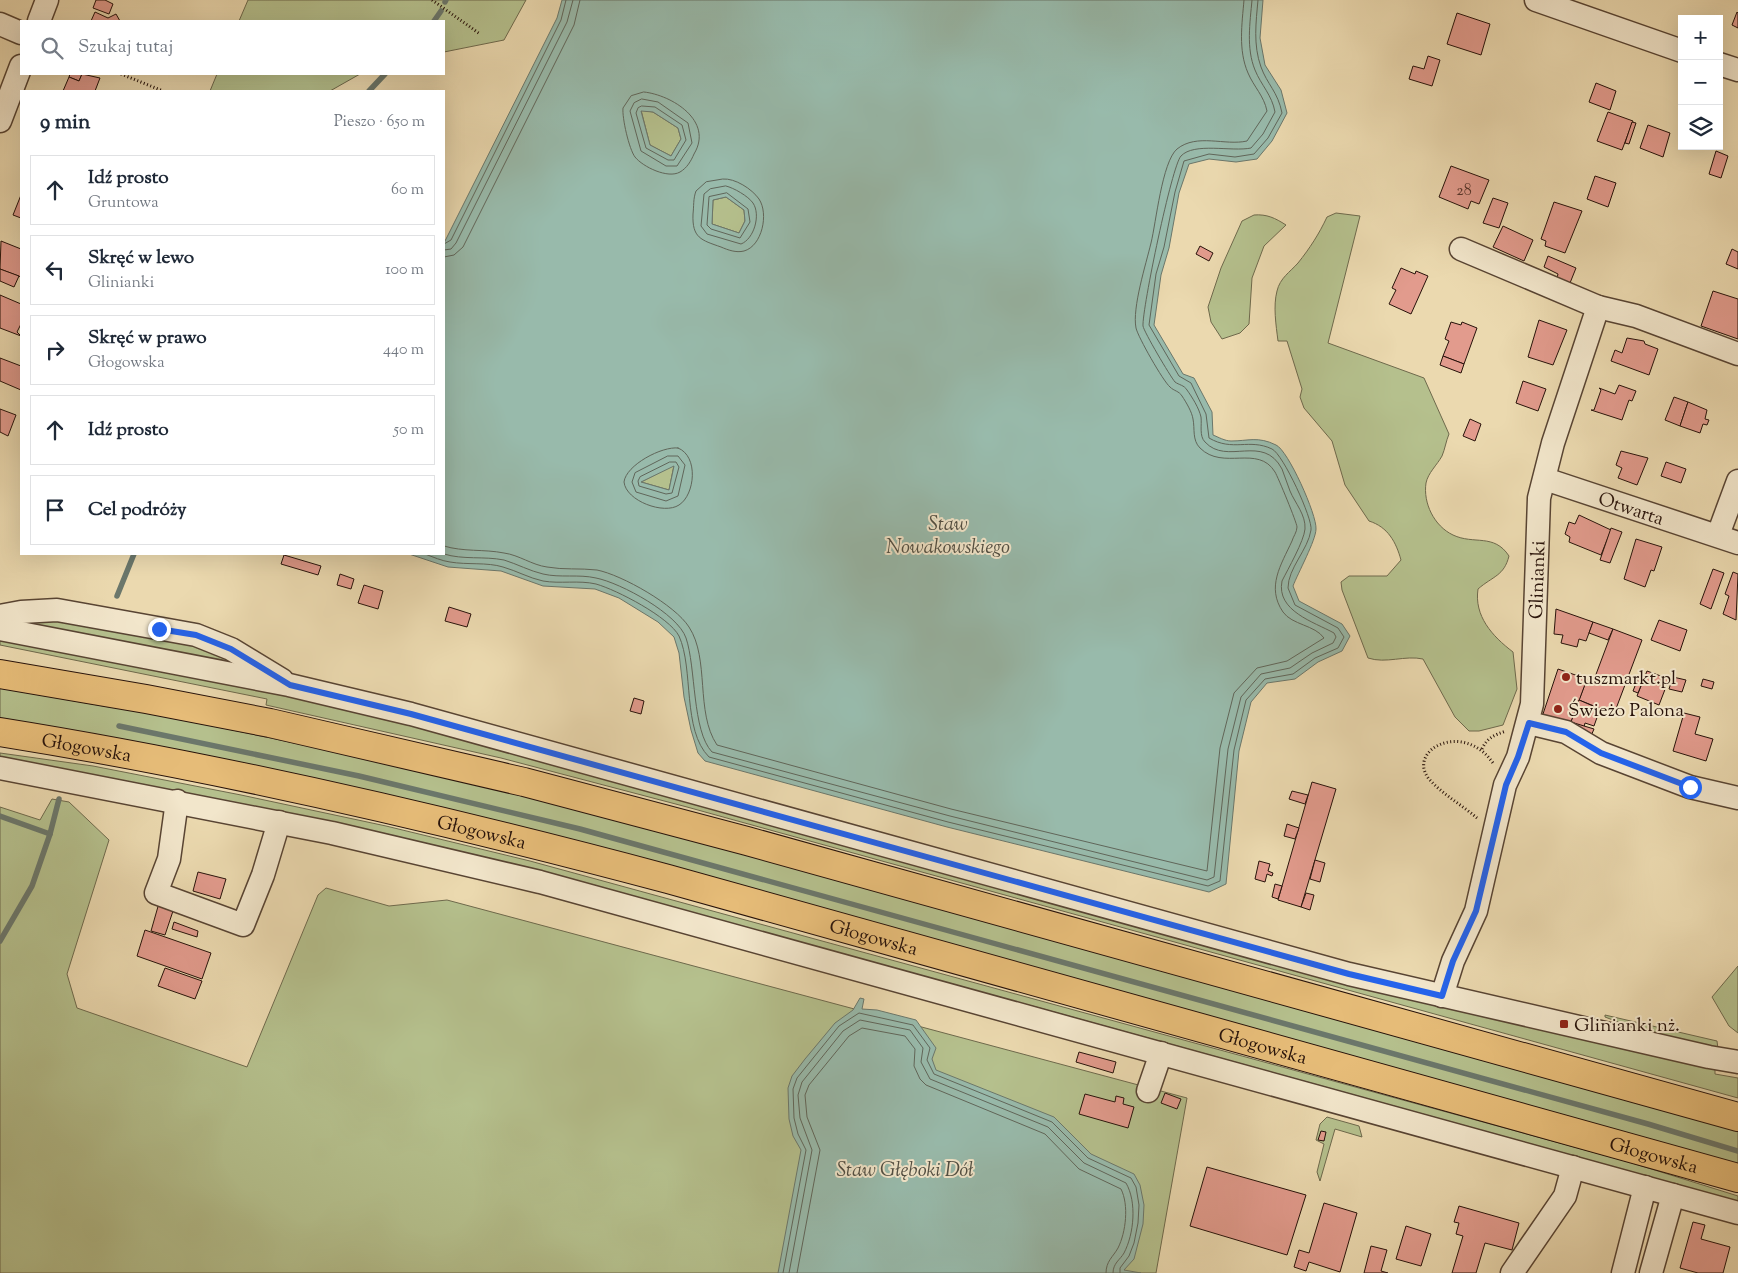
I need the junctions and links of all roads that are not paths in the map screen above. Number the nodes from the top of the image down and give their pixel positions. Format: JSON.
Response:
{"nodes":[{"id":1,"x":47,"y":0,"type":"edge"},
{"id":2,"x":1536,"y":0,"type":"edge"},
{"id":3,"x":39,"y":20,"type":"edge"},
{"id":4,"x":0,"y":24,"type":"edge"},
{"id":5,"x":20,"y":33,"type":"edge"},
{"id":6,"x":1678,"y":49,"type":"edge"},
{"id":7,"x":1723,"y":65,"type":"edge"},
{"id":8,"x":20,"y":69,"type":"edge"},
{"id":9,"x":1738,"y":70,"type":"edge"},
{"id":10,"x":0,"y":121,"type":"edge"},
{"id":11,"x":1461,"y":249,"type":"dead end"},
{"id":12,"x":1598,"y":307,"type":"junction"},
{"id":13,"x":1738,"y":354,"type":"edge"},
{"id":14,"x":1545,"y":479,"type":"junction"},
{"id":15,"x":1738,"y":481,"type":"edge"},
{"id":16,"x":1728,"y":539,"type":"edge"},
{"id":17,"x":0,"y":616,"type":"edge"},
{"id":18,"x":0,"y":629,"type":"edge"},
{"id":19,"x":0,"y":674,"type":"edge"},
{"id":20,"x":290,"y":685,"type":"junction"},
{"id":21,"x":1529,"y":723,"type":"junction"},
{"id":22,"x":0,"y":732,"type":"edge"},
{"id":23,"x":0,"y":768,"type":"edge"},
{"id":24,"x":1711,"y":794,"type":"junction"},
{"id":25,"x":1738,"y":798,"type":"edge"},
{"id":26,"x":177,"y":801,"type":"junction"},
{"id":27,"x":1738,"y":812,"type":"edge"},
{"id":28,"x":279,"y":822,"type":"junction"},
{"id":29,"x":1442,"y":996,"type":"junction"},
{"id":30,"x":1161,"y":1053,"type":"junction"},
{"id":31,"x":1738,"y":1062,"type":"edge"},
{"id":32,"x":1148,"y":1091,"type":"dead end"},
{"id":33,"x":1738,"y":1117,"type":"edge"},
{"id":34,"x":1573,"y":1167,"type":"junction"},
{"id":35,"x":1738,"y":1178,"type":"edge"},
{"id":36,"x":1645,"y":1187,"type":"junction"},
{"id":37,"x":1673,"y":1195,"type":"junction"},
{"id":38,"x":1738,"y":1214,"type":"edge"},
{"id":39,"x":1512,"y":1273,"type":"edge"},
{"id":40,"x":1623,"y":1273,"type":"edge"},
{"id":41,"x":1652,"y":1273,"type":"edge"}],
"edges":[{"from":1,"to":3,"type":"street"},
{"from":2,"to":6,"type":"street"},
{"from":4,"to":5,"type":"street"},
{"from":7,"to":9,"type":"street"},
{"from":8,"to":10,"type":"street"},
{"from":11,"to":12,"type":"street"},
{"from":12,"to":13,"type":"street"},
{"from":12,"to":14,"type":"street","name":"Glinianki"},
{"from":14,"to":16,"type":"street","name":"Otwarta"},
{"from":14,"to":21,"type":"street","name":"Glinianki"},
{"from":15,"to":16,"type":"street","name":"Otwarta"},
{"from":17,"to":20,"type":"street"},
{"from":18,"to":20,"type":"street"},
{"from":19,"to":33,"type":"main road"},
{"from":20,"to":29,"type":"street"},
{"from":21,"to":24,"type":"street"},
{"from":21,"to":29,"type":"street","name":"Glinianki"},
{"from":22,"to":35,"type":"main road","name":"Głogowska"},
{"from":23,"to":26,"type":"street","name":"Głogowska"},
{"from":24,"to":25,"type":"street"},
{"from":24,"to":27,"type":"street"},
{"from":26,"to":28,"type":"street","name":"Głogowska"},
{"from":26,"to":28,"type":"street"},
{"from":28,"to":30,"type":"street","name":"Głogowska"},
{"from":29,"to":31,"type":"street"},
{"from":30,"to":32,"type":"street"},
{"from":30,"to":34,"type":"street","name":"Głogowska"},
{"from":34,"to":36,"type":"street","name":"Głogowska"},
{"from":34,"to":39,"type":"street"},
{"from":36,"to":37,"type":"street","name":"Głogowska"},
{"from":36,"to":40,"type":"street"},
{"from":37,"to":38,"type":"street","name":"Głogowska"},
{"from":37,"to":41,"type":"street"}]}
